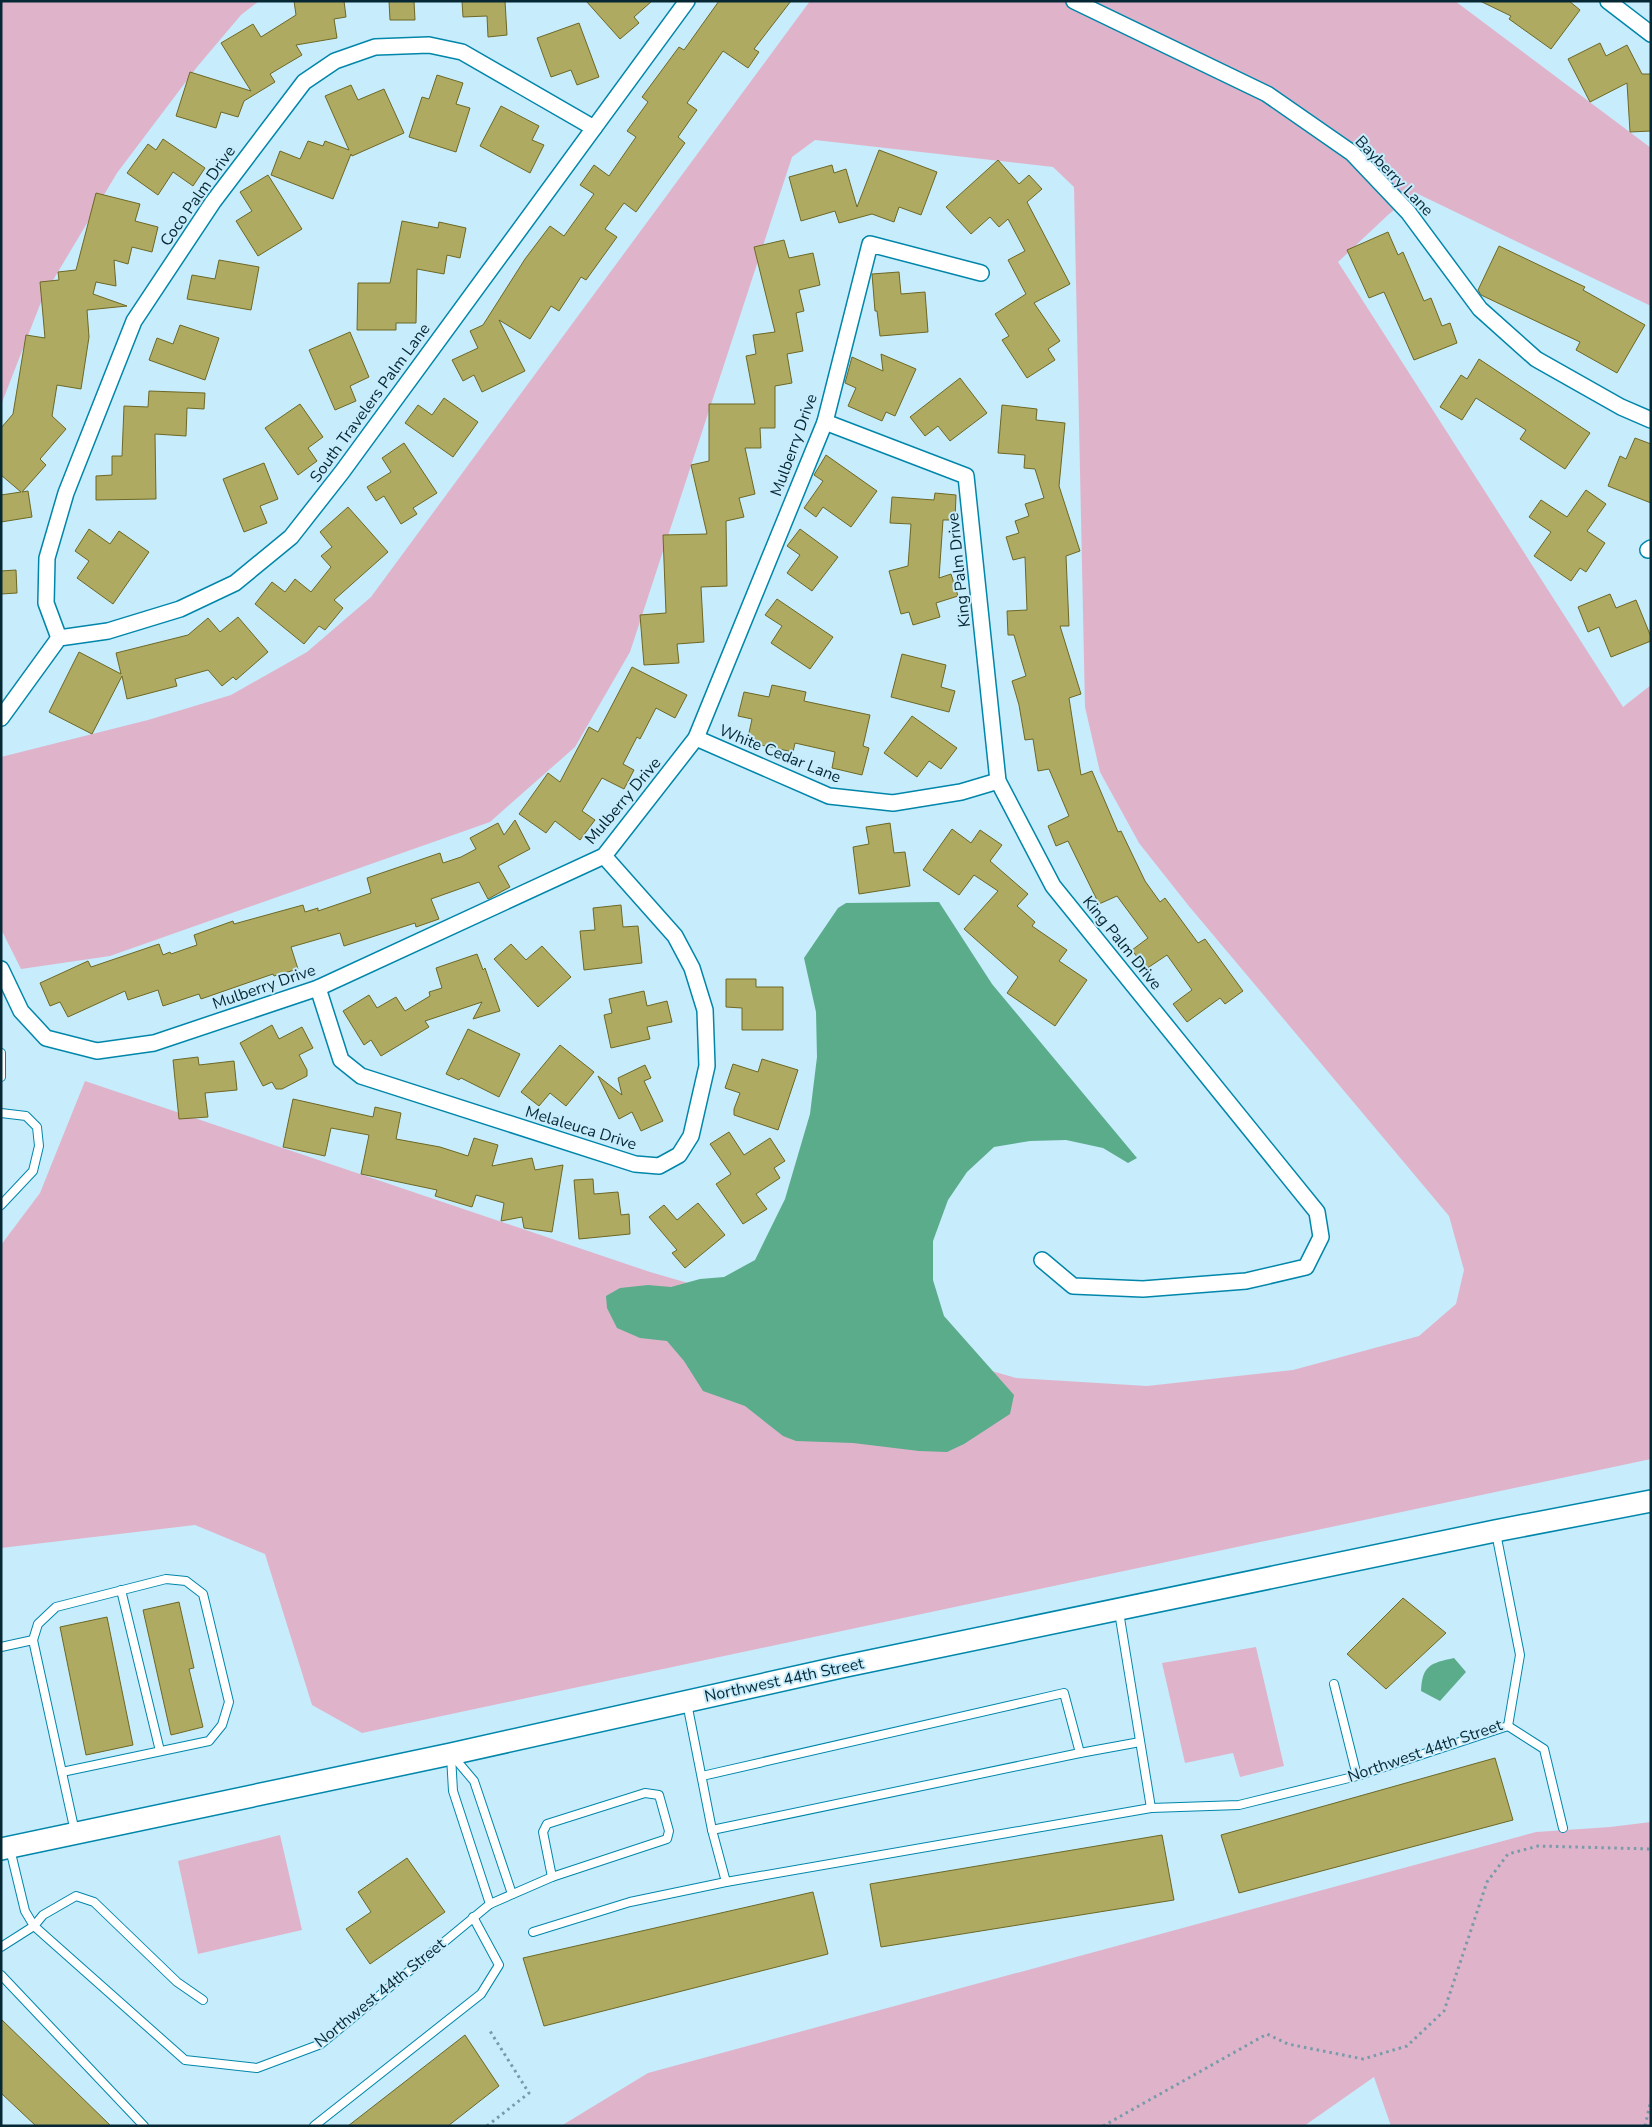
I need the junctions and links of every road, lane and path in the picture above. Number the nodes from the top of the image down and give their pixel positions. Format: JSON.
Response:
{"nodes":[{"id":1,"x":687,"y":1,"type":"edge"},
{"id":2,"x":1074,"y":1,"type":"edge"},
{"id":3,"x":1608,"y":1,"type":"edge"},
{"id":4,"x":1651,"y":34,"type":"edge"},
{"id":5,"x":594,"y":128,"type":"junction"},
{"id":6,"x":981,"y":273,"type":"dead end"},
{"id":7,"x":1651,"y":420,"type":"edge"},
{"id":8,"x":825,"y":422,"type":"junction"},
{"id":9,"x":59,"y":638,"type":"junction"},
{"id":10,"x":1,"y":718,"type":"edge"},
{"id":11,"x":696,"y":738,"type":"junction"},
{"id":12,"x":998,"y":781,"type":"junction"},
{"id":13,"x":604,"y":856,"type":"junction"},
{"id":14,"x":1,"y":969,"type":"edge"},
{"id":15,"x":318,"y":988,"type":"junction"},
{"id":16,"x":6,"y":990,"type":"edge"},
{"id":17,"x":1,"y":1053,"type":"edge"},
{"id":18,"x":1,"y":1077,"type":"edge"},
{"id":19,"x":1,"y":1113,"type":"edge"},
{"id":20,"x":1,"y":1205,"type":"edge"},
{"id":21,"x":1042,"y":1260,"type":"dead end"},
{"id":22,"x":1651,"y":1501,"type":"edge"},
{"id":23,"x":1495,"y":1531,"type":"junction"},
{"id":24,"x":121,"y":1590,"type":"junction"},
{"id":25,"x":1118,"y":1610,"type":"junction"},
{"id":26,"x":33,"y":1640,"type":"junction"},
{"id":27,"x":1,"y":1647,"type":"edge"},
{"id":28,"x":1334,"y":1684,"type":"dead end"},
{"id":29,"x":687,"y":1701,"type":"junction"},
{"id":30,"x":1508,"y":1726,"type":"junction"},
{"id":31,"x":1140,"y":1742,"type":"junction"},
{"id":32,"x":160,"y":1751,"type":"junction"},
{"id":33,"x":1080,"y":1753,"type":"junction"},
{"id":34,"x":451,"y":1754,"type":"junction"},
{"id":35,"x":62,"y":1772,"type":"junction"},
{"id":36,"x":702,"y":1776,"type":"junction"},
{"id":37,"x":1357,"y":1776,"type":"junction"},
{"id":38,"x":1150,"y":1808,"type":"junction"},
{"id":39,"x":1563,"y":1828,"type":"dead end"},
{"id":40,"x":712,"y":1830,"type":"junction"},
{"id":41,"x":75,"y":1834,"type":"junction"},
{"id":42,"x":6,"y":1848,"type":"edge"},
{"id":43,"x":1651,"y":1849,"type":"edge"},
{"id":44,"x":552,"y":1877,"type":"junction"},
{"id":45,"x":726,"y":1882,"type":"junction"},
{"id":46,"x":512,"y":1894,"type":"junction"},
{"id":47,"x":490,"y":1904,"type":"junction"},
{"id":48,"x":474,"y":1917,"type":"junction"},
{"id":49,"x":34,"y":1926,"type":"junction"},
{"id":50,"x":533,"y":1932,"type":"dead end"},
{"id":51,"x":1,"y":1947,"type":"edge"},
{"id":52,"x":1,"y":1976,"type":"edge"},
{"id":53,"x":203,"y":2000,"type":"dead end"},
{"id":54,"x":490,"y":2031,"type":"dead end"},
{"id":55,"x":1651,"y":2100,"type":"edge"},
{"id":56,"x":144,"y":2126,"type":"edge"},
{"id":57,"x":314,"y":2126,"type":"edge"},
{"id":58,"x":487,"y":2126,"type":"edge"},
{"id":59,"x":1103,"y":2126,"type":"edge"},
{"id":60,"x":1645,"y":2126,"type":"edge"}],
"edges":[{"from":1,"to":5,"type":"street","name":"South Travelers Palm Lane"},
{"from":2,"to":7,"type":"street","name":"Bayberry Lane"},
{"from":3,"to":4,"type":"street"},
{"from":5,"to":9,"type":"street","name":"South Travelers Palm Lane"},
{"from":5,"to":9,"type":"street","name":"Coco Palm Drive"},
{"from":6,"to":8,"type":"street","name":"Mulberry Drive"},
{"from":8,"to":11,"type":"street","name":"Mulberry Drive"},
{"from":8,"to":12,"type":"street","name":"King Palm Drive"},
{"from":9,"to":10,"type":"street"},
{"from":11,"to":12,"type":"street","name":"White Cedar Lane"},
{"from":11,"to":13,"type":"street","name":"Mulberry Drive"},
{"from":12,"to":21,"type":"street","name":"King Palm Drive"},
{"from":13,"to":15,"type":"street","name":"Mulberry Drive"},
{"from":13,"to":15,"type":"street","name":"Melaleuca Drive"},
{"from":14,"to":16,"type":"street","name":"Mulberry Drive"},
{"from":15,"to":16,"type":"street","name":"Mulberry Drive"},
{"from":17,"to":18,"type":"lane"},
{"from":19,"to":20,"type":"lane"},
{"from":22,"to":23,"type":"street","name":"Northwest 44th Street"},
{"from":23,"to":25,"type":"street","name":"Northwest 44th Street"},
{"from":23,"to":30,"type":"lane","name":"Northwest 44th Street"},
{"from":24,"to":26,"type":"lane"},
{"from":24,"to":32,"type":"lane"},
{"from":24,"to":32,"type":"lane"},
{"from":25,"to":29,"type":"street","name":"Northwest 44th Street"},
{"from":25,"to":31,"type":"lane"},
{"from":26,"to":27,"type":"lane"},
{"from":26,"to":35,"type":"lane"},
{"from":28,"to":37,"type":"lane"},
{"from":29,"to":34,"type":"street","name":"Northwest 44th Street"},
{"from":29,"to":36,"type":"lane"},
{"from":30,"to":37,"type":"lane","name":"Northwest 44th Street"},
{"from":30,"to":39,"type":"lane"},
{"from":31,"to":33,"type":"lane"},
{"from":31,"to":38,"type":"lane"},
{"from":32,"to":35,"type":"lane"},
{"from":33,"to":36,"type":"lane"},
{"from":33,"to":40,"type":"lane"},
{"from":34,"to":41,"type":"street","name":"Northwest 44th Street"},
{"from":34,"to":46,"type":"lane"},
{"from":34,"to":47,"type":"lane"},
{"from":35,"to":41,"type":"lane"},
{"from":36,"to":40,"type":"lane"},
{"from":37,"to":38,"type":"lane","name":"Northwest 44th Street"},
{"from":38,"to":45,"type":"lane","name":"Northwest 44th Street"},
{"from":40,"to":45,"type":"lane"},
{"from":41,"to":42,"type":"street","name":"Northwest 44th Street"},
{"from":42,"to":49,"type":"lane"},
{"from":43,"to":59,"type":"path"},
{"from":44,"to":44,"type":"lane","name":"Northwest 44th Street"},
{"from":44,"to":46,"type":"lane","name":"Northwest 44th Street"},
{"from":45,"to":50,"type":"lane","name":"Northwest 44th Street"},
{"from":46,"to":47,"type":"lane","name":"Northwest 44th Street"},
{"from":47,"to":48,"type":"lane","name":"Northwest 44th Street"},
{"from":48,"to":49,"type":"lane","name":"Northwest 44th Street"},
{"from":48,"to":57,"type":"lane"},
{"from":49,"to":51,"type":"lane"},
{"from":49,"to":53,"type":"lane"},
{"from":52,"to":56,"type":"lane"},
{"from":54,"to":58,"type":"path"},
{"from":55,"to":60,"type":"path"}]}
